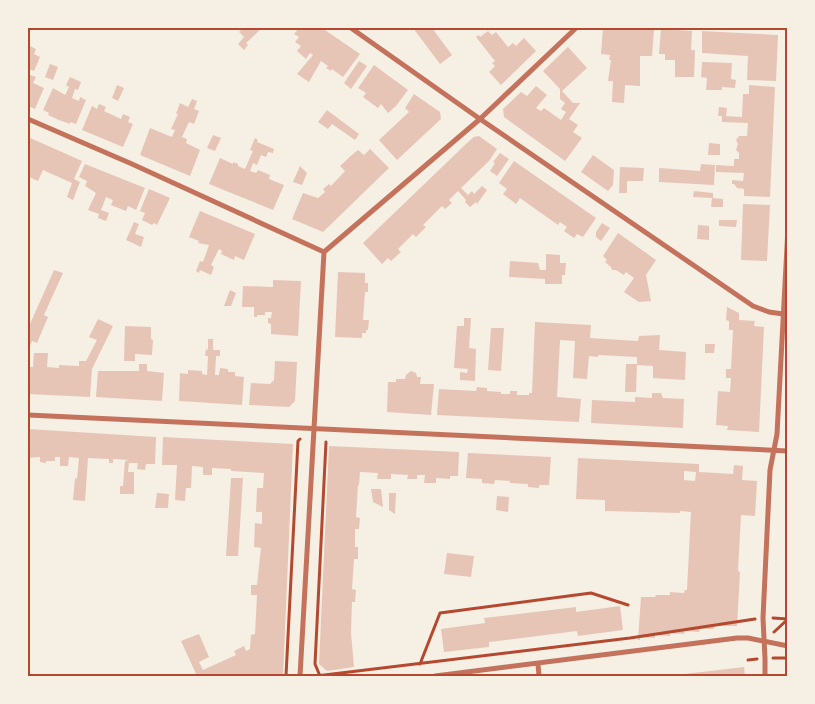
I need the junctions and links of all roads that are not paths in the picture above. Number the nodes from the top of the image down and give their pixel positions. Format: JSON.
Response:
{"nodes":[{"id":1,"x":351,"y":28,"type":"edge"},
{"id":2,"x":576,"y":28,"type":"edge"},
{"id":3,"x":28,"y":119,"type":"edge"},
{"id":4,"x":480,"y":119,"type":"junction"},
{"id":5,"x":788,"y":228,"type":"edge"},
{"id":6,"x":324,"y":252,"type":"junction"},
{"id":7,"x":783,"y":314,"type":"junction"},
{"id":8,"x":28,"y":415,"type":"edge"},
{"id":9,"x":313,"y":429,"type":"junction"},
{"id":10,"x":774,"y":450,"type":"junction"},
{"id":11,"x":788,"y":451,"type":"edge"},
{"id":12,"x":765,"y":641,"type":"junction"},
{"id":13,"x":788,"y":646,"type":"edge"},
{"id":14,"x":538,"y":664,"type":"junction"},
{"id":15,"x":300,"y":676,"type":"edge"},
{"id":16,"x":435,"y":676,"type":"edge"},
{"id":17,"x":539,"y":676,"type":"edge"},
{"id":18,"x":765,"y":676,"type":"edge"}],
"edges":[{"from":1,"to":4,"type":"street"},
{"from":2,"to":4,"type":"street"},
{"from":3,"to":6,"type":"street"},
{"from":4,"to":6,"type":"street"},
{"from":4,"to":7,"type":"street"},
{"from":5,"to":7,"type":"street"},
{"from":6,"to":9,"type":"street"},
{"from":7,"to":10,"type":"street"},
{"from":8,"to":9,"type":"street"},
{"from":9,"to":10,"type":"street"},
{"from":9,"to":15,"type":"street"},
{"from":10,"to":11,"type":"street"},
{"from":10,"to":12,"type":"street"},
{"from":12,"to":13,"type":"street"},
{"from":12,"to":14,"type":"street"},
{"from":12,"to":18,"type":"street"},
{"from":14,"to":16,"type":"street"},
{"from":14,"to":17,"type":"street"}]}
